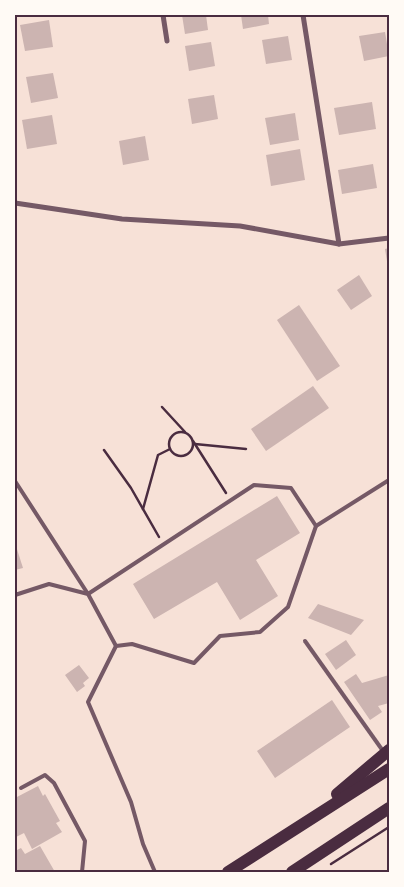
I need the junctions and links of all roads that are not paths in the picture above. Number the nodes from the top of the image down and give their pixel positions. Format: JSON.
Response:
{"nodes":[{"id":1,"x":163,"y":15,"type":"edge"},
{"id":2,"x":303,"y":15,"type":"edge"},
{"id":3,"x":167,"y":41,"type":"dead end"},
{"id":4,"x":15,"y":203,"type":"edge"},
{"id":5,"x":389,"y":238,"type":"edge"},
{"id":6,"x":339,"y":244,"type":"junction"},
{"id":7,"x":389,"y":480,"type":"edge"},
{"id":8,"x":15,"y":481,"type":"edge"},
{"id":9,"x":316,"y":526,"type":"junction"},
{"id":10,"x":88,"y":594,"type":"junction"},
{"id":11,"x":15,"y":595,"type":"edge"},
{"id":12,"x":305,"y":640,"type":"dead end"},
{"id":13,"x":116,"y":646,"type":"junction"},
{"id":14,"x":387,"y":752,"type":"edge"},
{"id":15,"x":389,"y":769,"type":"edge"},
{"id":16,"x":21,"y":788,"type":"dead end"},
{"id":17,"x":389,"y":801,"type":"edge"},
{"id":18,"x":389,"y":808,"type":"edge"},
{"id":19,"x":356,"y":829,"type":"junction"},
{"id":20,"x":290,"y":832,"type":"junction"},
{"id":21,"x":82,"y":872,"type":"edge"},
{"id":22,"x":155,"y":872,"type":"edge"},
{"id":23,"x":228,"y":872,"type":"edge"},
{"id":24,"x":292,"y":872,"type":"edge"}],
"edges":[{"from":1,"to":3,"type":"street"},
{"from":2,"to":6,"type":"street"},
{"from":4,"to":6,"type":"street"},
{"from":5,"to":6,"type":"street"},
{"from":7,"to":9,"type":"lane"},
{"from":8,"to":10,"type":"lane"},
{"from":9,"to":10,"type":"lane"},
{"from":9,"to":13,"type":"lane"},
{"from":10,"to":11,"type":"lane"},
{"from":10,"to":13,"type":"lane"},
{"from":12,"to":14,"type":"lane"},
{"from":13,"to":22,"type":"lane"},
{"from":14,"to":20,"type":"main road"},
{"from":15,"to":20,"type":"main road"},
{"from":16,"to":21,"type":"lane"},
{"from":17,"to":19,"type":"main road"},
{"from":18,"to":19,"type":"main road"},
{"from":19,"to":24,"type":"main road"},
{"from":20,"to":23,"type":"main road"}]}
